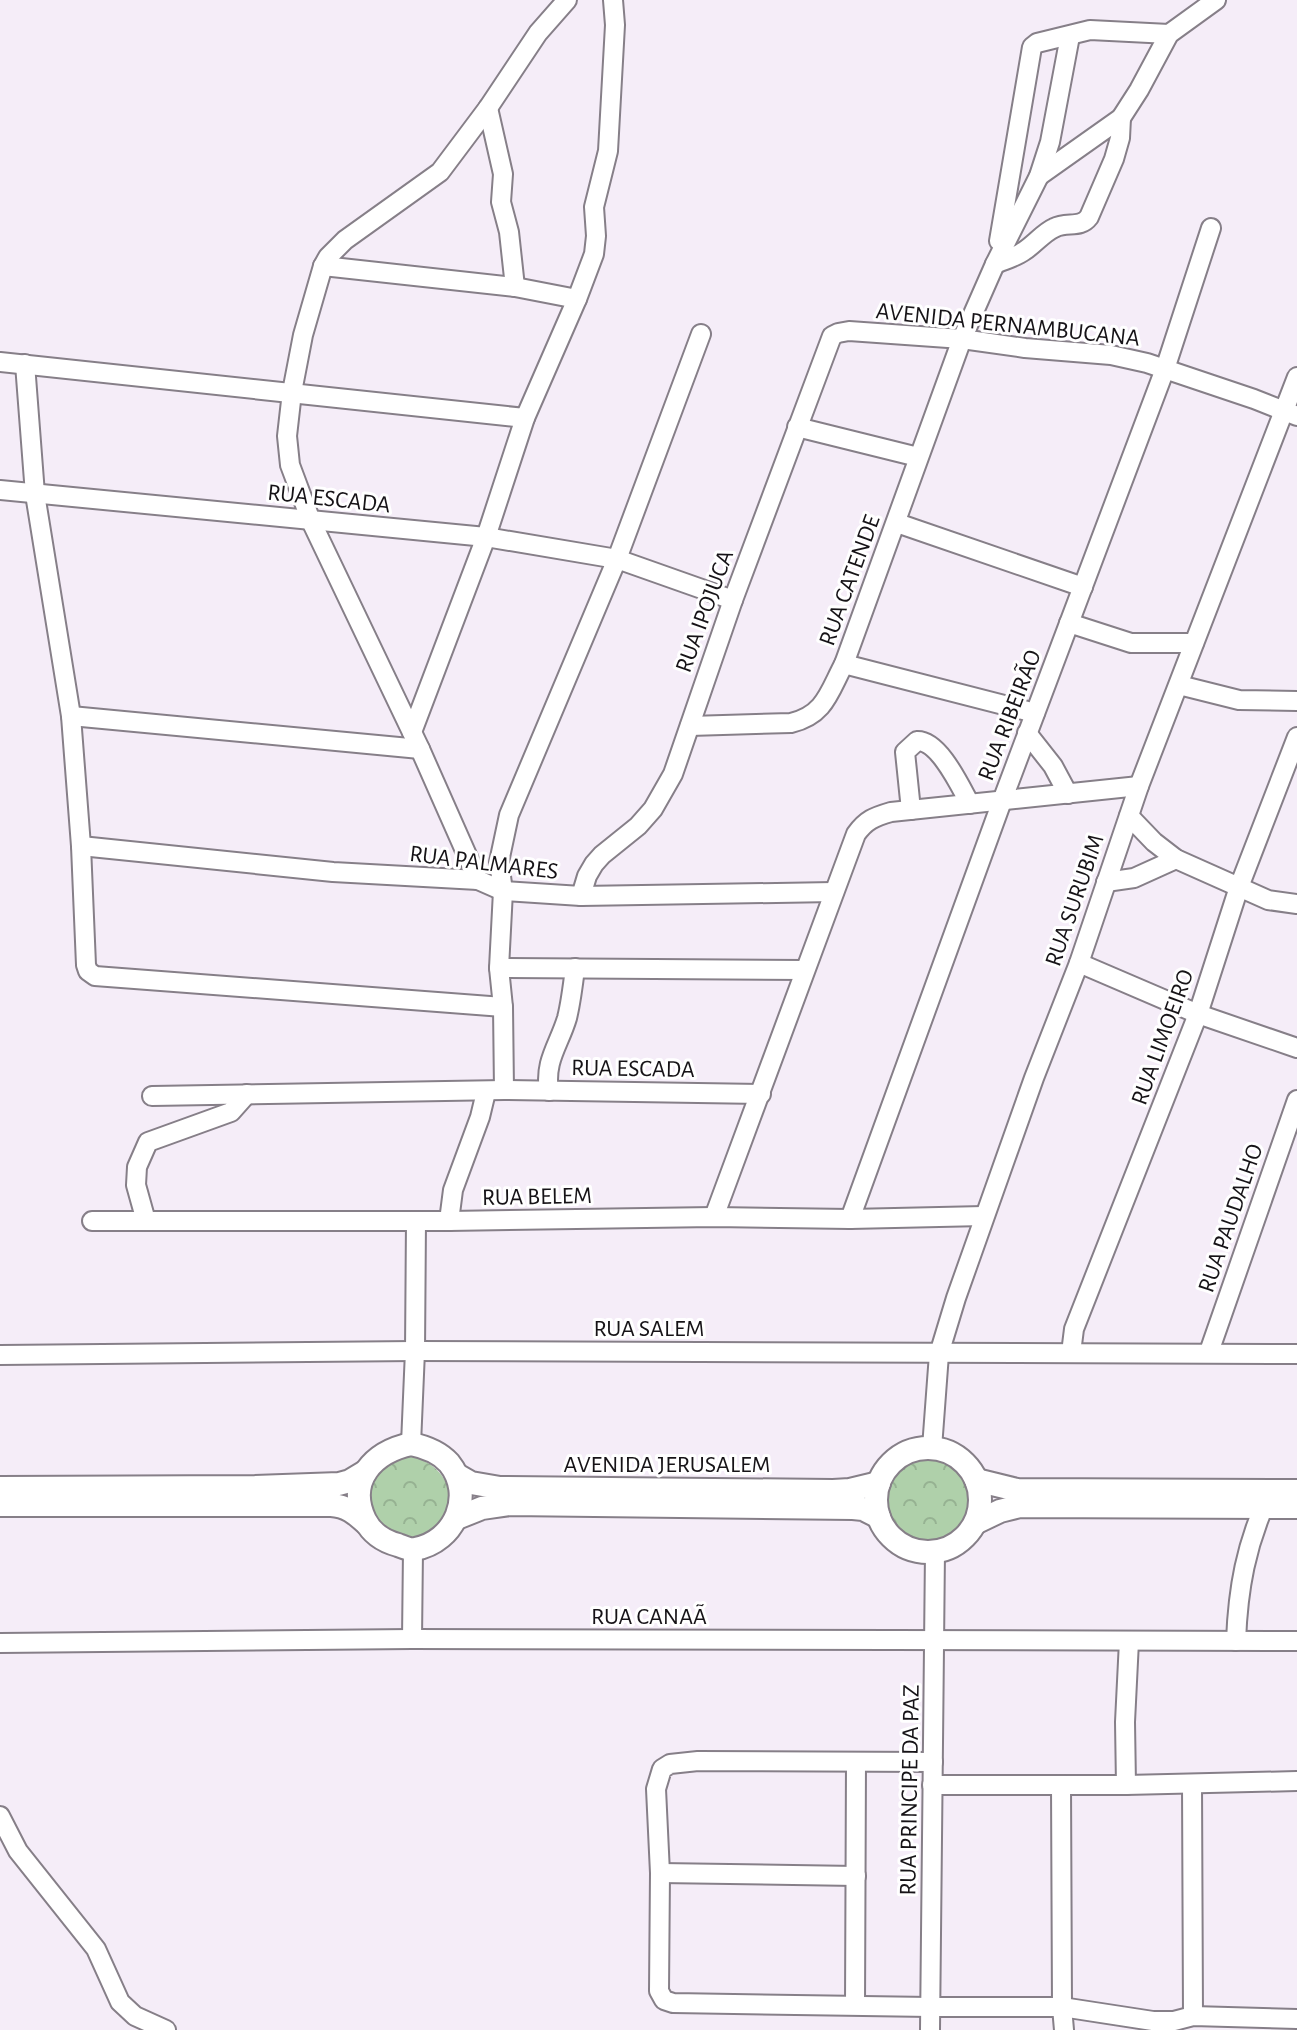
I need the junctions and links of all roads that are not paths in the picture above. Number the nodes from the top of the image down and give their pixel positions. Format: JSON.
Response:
{"nodes":[{"id":1,"x":567,"y":0,"type":"edge"},
{"id":2,"x":613,"y":0,"type":"edge"},
{"id":3,"x":1216,"y":0,"type":"edge"},
{"id":4,"x":1169,"y":34,"type":"junction"},
{"id":5,"x":1070,"y":36,"type":"junction"},
{"id":6,"x":488,"y":108,"type":"junction"},
{"id":7,"x":1121,"y":118,"type":"junction"},
{"id":8,"x":1039,"y":176,"type":"junction"},
{"id":9,"x":1211,"y":228,"type":"dead end"},
{"id":10,"x":995,"y":264,"type":"junction"},
{"id":11,"x":323,"y":266,"type":"junction"},
{"id":12,"x":515,"y":287,"type":"junction"},
{"id":13,"x":577,"y":299,"type":"junction"},
{"id":14,"x":849,"y":331,"type":"joint"},
{"id":15,"x":701,"y":334,"type":"dead end"},
{"id":16,"x":962,"y":339,"type":"junction"},
{"id":17,"x":0,"y":362,"type":"edge"},
{"id":18,"x":25,"y":364,"type":"junction"},
{"id":19,"x":1165,"y":369,"type":"junction"},
{"id":20,"x":1297,"y":377,"type":"edge"},
{"id":21,"x":292,"y":392,"type":"junction"},
{"id":22,"x":1290,"y":414,"type":"edge"},
{"id":23,"x":525,"y":418,"type":"junction"},
{"id":24,"x":797,"y":427,"type":"junction"},
{"id":25,"x":918,"y":457,"type":"junction"},
{"id":26,"x":0,"y":490,"type":"edge"},
{"id":27,"x":35,"y":494,"type":"junction"},
{"id":28,"x":311,"y":521,"type":"junction"},
{"id":29,"x":897,"y":523,"type":"junction"},
{"id":30,"x":486,"y":537,"type":"junction"},
{"id":31,"x":617,"y":559,"type":"junction"},
{"id":32,"x":1083,"y":587,"type":"junction"},
{"id":33,"x":733,"y":600,"type":"junction"},
{"id":34,"x":1069,"y":623,"type":"junction"},
{"id":35,"x":1194,"y":643,"type":"junction"},
{"id":36,"x":844,"y":664,"type":"junction"},
{"id":37,"x":1179,"y":685,"type":"junction"},
{"id":38,"x":1297,"y":701,"type":"edge"},
{"id":39,"x":1035,"y":713,"type":"junction"},
{"id":40,"x":71,"y":716,"type":"junction"},
{"id":41,"x":690,"y":726,"type":"junction"},
{"id":42,"x":1027,"y":733,"type":"junction"},
{"id":43,"x":1297,"y":737,"type":"edge"},
{"id":44,"x":416,"y":740,"type":"junction"},
{"id":45,"x":1139,"y":786,"type":"junction"},
{"id":46,"x":1068,"y":794,"type":"junction"},
{"id":47,"x":1002,"y":801,"type":"junction"},
{"id":48,"x":970,"y":804,"type":"junction"},
{"id":49,"x":911,"y":810,"type":"junction"},
{"id":50,"x":1129,"y":816,"type":"junction"},
{"id":51,"x":81,"y":846,"type":"junction"},
{"id":52,"x":1176,"y":859,"type":"junction"},
{"id":53,"x":478,"y":880,"type":"junction"},
{"id":54,"x":1106,"y":882,"type":"junction"},
{"id":55,"x":1239,"y":887,"type":"junction"},
{"id":56,"x":503,"y":891,"type":"junction"},
{"id":57,"x":834,"y":892,"type":"junction"},
{"id":58,"x":581,"y":896,"type":"junction"},
{"id":59,"x":1297,"y":904,"type":"edge"},
{"id":60,"x":1079,"y":963,"type":"junction"},
{"id":61,"x":499,"y":968,"type":"junction"},
{"id":62,"x":575,"y":968,"type":"junction"},
{"id":63,"x":804,"y":970,"type":"junction"},
{"id":64,"x":503,"y":1007,"type":"junction"},
{"id":65,"x":1198,"y":1014,"type":"junction"},
{"id":66,"x":1297,"y":1048,"type":"edge"},
{"id":67,"x":495,"y":1091,"type":"junction"},
{"id":68,"x":549,"y":1091,"type":"junction"},
{"id":69,"x":247,"y":1094,"type":"junction"},
{"id":70,"x":761,"y":1094,"type":"junction"},
{"id":71,"x":152,"y":1096,"type":"dead end"},
{"id":72,"x":1297,"y":1100,"type":"edge"},
{"id":73,"x":984,"y":1216,"type":"junction"},
{"id":74,"x":714,"y":1217,"type":"junction"},
{"id":75,"x":850,"y":1219,"type":"junction"},
{"id":76,"x":92,"y":1221,"type":"dead end"},
{"id":77,"x":146,"y":1221,"type":"junction"},
{"id":78,"x":416,"y":1221,"type":"junction"},
{"id":79,"x":449,"y":1221,"type":"junction"},
{"id":80,"x":415,"y":1351,"type":"junction"},
{"id":81,"x":1209,"y":1352,"type":"junction"},
{"id":82,"x":1071,"y":1353,"type":"junction"},
{"id":83,"x":939,"y":1354,"type":"junction"},
{"id":84,"x":1297,"y":1354,"type":"edge"},
{"id":85,"x":0,"y":1355,"type":"edge"},
{"id":86,"x":411,"y":1444,"type":"junction"},
{"id":87,"x":932,"y":1448,"type":"junction"},
{"id":88,"x":365,"y":1472,"type":"junction"},
{"id":89,"x":457,"y":1475,"type":"junction"},
{"id":90,"x":976,"y":1480,"type":"junction"},
{"id":91,"x":879,"y":1483,"type":"junction"},
{"id":92,"x":0,"y":1488,"type":"edge"},
{"id":93,"x":1297,"y":1491,"type":"edge"},
{"id":94,"x":587,"y":1497,"type":"junction"},
{"id":95,"x":1102,"y":1498,"type":"junction"},
{"id":96,"x":753,"y":1499,"type":"junction"},
{"id":97,"x":1267,"y":1499,"type":"junction"},
{"id":98,"x":0,"y":1505,"type":"edge"},
{"id":99,"x":1297,"y":1507,"type":"edge"},
{"id":100,"x":879,"y":1517,"type":"junction"},
{"id":101,"x":457,"y":1518,"type":"junction"},
{"id":102,"x":977,"y":1522,"type":"junction"},
{"id":103,"x":367,"y":1524,"type":"junction"},
{"id":104,"x":413,"y":1550,"type":"junction"},
{"id":105,"x":935,"y":1551,"type":"junction"},
{"id":106,"x":412,"y":1639,"type":"junction"},
{"id":107,"x":936,"y":1640,"type":"junction"},
{"id":108,"x":1129,"y":1641,"type":"junction"},
{"id":109,"x":1236,"y":1641,"type":"junction"},
{"id":110,"x":1297,"y":1641,"type":"edge"},
{"id":111,"x":0,"y":1643,"type":"edge"},
{"id":112,"x":856,"y":1762,"type":"junction"},
{"id":113,"x":933,"y":1762,"type":"junction"},
{"id":114,"x":1297,"y":1781,"type":"edge"},
{"id":115,"x":1192,"y":1784,"type":"junction"},
{"id":116,"x":932,"y":1785,"type":"junction"},
{"id":117,"x":1061,"y":1785,"type":"junction"},
{"id":118,"x":1126,"y":1785,"type":"junction"},
{"id":119,"x":0,"y":1816,"type":"edge"},
{"id":120,"x":660,"y":1873,"type":"junction"},
{"id":121,"x":856,"y":1876,"type":"junction"},
{"id":122,"x":855,"y":2005,"type":"junction"},
{"id":123,"x":930,"y":2007,"type":"junction"},
{"id":124,"x":1062,"y":2007,"type":"junction"},
{"id":125,"x":1193,"y":2016,"type":"junction"},
{"id":126,"x":1297,"y":2019,"type":"edge"},
{"id":127,"x":166,"y":2030,"type":"edge"},
{"id":128,"x":930,"y":2030,"type":"edge"},
{"id":129,"x":1064,"y":2030,"type":"edge"}],
"edges":[{"from":1,"to":6,"type":"street"},
{"from":2,"to":13,"type":"street"},
{"from":3,"to":4,"type":"street"},
{"from":4,"to":5,"type":"street"},
{"from":4,"to":7,"type":"street"},
{"from":5,"to":8,"type":"street"},
{"from":5,"to":10,"type":"street"},
{"from":6,"to":11,"type":"street"},
{"from":6,"to":12,"type":"street"},
{"from":7,"to":8,"type":"street"},
{"from":7,"to":10,"type":"street"},
{"from":8,"to":10,"type":"street"},
{"from":9,"to":19,"type":"street","name":"RUA RIBEIRÃO"},
{"from":10,"to":16,"type":"street","name":"RUA CATENDE"},
{"from":11,"to":12,"type":"street"},
{"from":11,"to":21,"type":"street"},
{"from":12,"to":13,"type":"street"},
{"from":13,"to":23,"type":"street"},
{"from":14,"to":16,"type":"street","name":"AVENIDA PERNAMBUCANA"},
{"from":14,"to":24,"type":"street","name":"RUA IPOJUCA"},
{"from":15,"to":31,"type":"street"},
{"from":16,"to":19,"type":"street","name":"AVENIDA PERNAMBUCANA"},
{"from":16,"to":25,"type":"street","name":"RUA CATENDE"},
{"from":17,"to":18,"type":"street"},
{"from":18,"to":21,"type":"street"},
{"from":18,"to":27,"type":"street"},
{"from":19,"to":22,"type":"street","name":"AVENIDA PERNAMBUCANA"},
{"from":19,"to":32,"type":"street","name":"RUA RIBEIRÃO"},
{"from":20,"to":22,"type":"street","name":"RUA SURUBIM"},
{"from":21,"to":23,"type":"street"},
{"from":21,"to":28,"type":"street"},
{"from":22,"to":35,"type":"street","name":"RUA SURUBIM"},
{"from":23,"to":30,"type":"street"},
{"from":24,"to":25,"type":"street"},
{"from":24,"to":33,"type":"street","name":"RUA IPOJUCA"},
{"from":25,"to":29,"type":"street","name":"RUA CATENDE"},
{"from":26,"to":27,"type":"street","name":"RUA ESCADA"},
{"from":27,"to":28,"type":"street","name":"RUA ESCADA"},
{"from":27,"to":40,"type":"street"},
{"from":28,"to":30,"type":"street","name":"RUA ESCADA"},
{"from":28,"to":44,"type":"street"},
{"from":29,"to":32,"type":"street"},
{"from":29,"to":36,"type":"street","name":"RUA CATENDE"},
{"from":30,"to":31,"type":"street","name":"RUA ESCADA"},
{"from":30,"to":44,"type":"street"},
{"from":31,"to":33,"type":"street","name":"RUA ESCADA"},
{"from":31,"to":56,"type":"street"},
{"from":32,"to":34,"type":"street","name":"RUA RIBEIRÃO"},
{"from":33,"to":41,"type":"street","name":"RUA IPOJUCA"},
{"from":34,"to":35,"type":"street"},
{"from":34,"to":39,"type":"street","name":"RUA RIBEIRÃO"},
{"from":35,"to":37,"type":"street","name":"RUA SURUBIM"},
{"from":36,"to":39,"type":"street"},
{"from":36,"to":41,"type":"street","name":"RUA CATENDE"},
{"from":37,"to":38,"type":"street"},
{"from":37,"to":45,"type":"street","name":"RUA SURUBIM"},
{"from":39,"to":42,"type":"street","name":"RUA RIBEIRÃO"},
{"from":40,"to":44,"type":"street"},
{"from":40,"to":51,"type":"street"},
{"from":41,"to":58,"type":"street","name":"RUA IPOJUCA"},
{"from":42,"to":46,"type":"street"},
{"from":42,"to":47,"type":"street","name":"RUA RIBEIRÃO"},
{"from":43,"to":55,"type":"street","name":"RUA LIMOEIRO"},
{"from":44,"to":53,"type":"street"},
{"from":45,"to":46,"type":"street"},
{"from":45,"to":50,"type":"street","name":"RUA SURUBIM"},
{"from":46,"to":47,"type":"street"},
{"from":47,"to":48,"type":"street"},
{"from":47,"to":75,"type":"street","name":"RUA RIBEIRÃO"},
{"from":48,"to":49,"type":"street"},
{"from":48,"to":49,"type":"street"},
{"from":49,"to":57,"type":"street"},
{"from":50,"to":52,"type":"street"},
{"from":50,"to":54,"type":"street","name":"RUA SURUBIM"},
{"from":51,"to":53,"type":"street","name":"RUA PALMARES"},
{"from":51,"to":64,"type":"street"},
{"from":52,"to":54,"type":"street"},
{"from":52,"to":55,"type":"street"},
{"from":53,"to":56,"type":"street","name":"RUA PALMARES"},
{"from":54,"to":60,"type":"street","name":"RUA SURUBIM"},
{"from":55,"to":59,"type":"street"},
{"from":55,"to":65,"type":"street","name":"RUA LIMOEIRO"},
{"from":56,"to":58,"type":"street","name":"RUA PALMARES"},
{"from":56,"to":61,"type":"street"},
{"from":57,"to":58,"type":"street","name":"RUA PALMARES"},
{"from":57,"to":63,"type":"street"},
{"from":60,"to":65,"type":"street"},
{"from":60,"to":73,"type":"street","name":"RUA SURUBIM"},
{"from":61,"to":62,"type":"street"},
{"from":61,"to":64,"type":"street"},
{"from":62,"to":63,"type":"street"},
{"from":62,"to":68,"type":"street"},
{"from":63,"to":70,"type":"street"},
{"from":64,"to":67,"type":"street"},
{"from":65,"to":66,"type":"street"},
{"from":65,"to":82,"type":"street","name":"RUA LIMOEIRO"},
{"from":67,"to":68,"type":"street","name":"RUA ESCADA"},
{"from":67,"to":69,"type":"street","name":"RUA ESCADA"},
{"from":67,"to":79,"type":"street"},
{"from":68,"to":70,"type":"street","name":"RUA ESCADA"},
{"from":69,"to":71,"type":"street","name":"RUA ESCADA"},
{"from":69,"to":77,"type":"street"},
{"from":70,"to":74,"type":"street"},
{"from":72,"to":81,"type":"street","name":"RUA PAUDALHO"},
{"from":73,"to":75,"type":"street","name":"RUA BELEM"},
{"from":73,"to":83,"type":"street","name":"RUA SURUBIM"},
{"from":74,"to":75,"type":"street","name":"RUA BELEM"},
{"from":74,"to":79,"type":"street","name":"RUA BELEM"},
{"from":76,"to":77,"type":"street","name":"RUA BELEM"},
{"from":77,"to":78,"type":"street","name":"RUA BELEM"},
{"from":78,"to":79,"type":"street","name":"RUA BELEM"},
{"from":78,"to":80,"type":"street"},
{"from":80,"to":83,"type":"street","name":"RUA SALEM"},
{"from":80,"to":85,"type":"street","name":"RUA SALEM"},
{"from":80,"to":86,"type":"street"},
{"from":81,"to":82,"type":"street","name":"RUA SALEM"},
{"from":81,"to":84,"type":"street","name":"RUA SALEM"},
{"from":82,"to":83,"type":"street","name":"RUA SALEM"},
{"from":83,"to":87,"type":"street","name":"RUA SURUBIM"},
{"from":86,"to":88,"type":"street"},
{"from":86,"to":89,"type":"street","name":"AVENIDA JERUSALEM"},
{"from":87,"to":90,"type":"street"},
{"from":87,"to":91,"type":"street"},
{"from":88,"to":92,"type":"street"},
{"from":88,"to":103,"type":"street"},
{"from":89,"to":94,"type":"street","name":"AVENIDA JERUSALEM"},
{"from":89,"to":101,"type":"street"},
{"from":90,"to":95,"type":"street"},
{"from":90,"to":102,"type":"street"},
{"from":91,"to":96,"type":"street","name":"AVENIDA JERUSALEM"},
{"from":91,"to":100,"type":"street"},
{"from":93,"to":97,"type":"street"},
{"from":94,"to":96,"type":"street","name":"AVENIDA JERUSALEM"},
{"from":94,"to":101,"type":"street","name":"AVENIDA JERUSALEM"},
{"from":95,"to":97,"type":"street"},
{"from":95,"to":102,"type":"street"},
{"from":96,"to":100,"type":"street","name":"AVENIDA JERUSALEM"},
{"from":97,"to":99,"type":"street"},
{"from":97,"to":109,"type":"street"},
{"from":98,"to":103,"type":"street"},
{"from":100,"to":105,"type":"street"},
{"from":101,"to":104,"type":"street","name":"AVENIDA JERUSALEM"},
{"from":102,"to":105,"type":"street"},
{"from":103,"to":104,"type":"street"},
{"from":104,"to":106,"type":"street"},
{"from":105,"to":107,"type":"street","name":"RUA PRINCIPE DA PAZ"},
{"from":106,"to":107,"type":"street","name":"RUA CANAÃ"},
{"from":106,"to":111,"type":"street","name":"RUA CANAÃ"},
{"from":107,"to":108,"type":"street","name":"RUA CANAÃ"},
{"from":107,"to":113,"type":"street","name":"RUA PRINCIPE DA PAZ"},
{"from":108,"to":109,"type":"street","name":"RUA CANAÃ"},
{"from":108,"to":118,"type":"street"},
{"from":109,"to":110,"type":"street","name":"RUA CANAÃ"},
{"from":112,"to":113,"type":"street"},
{"from":112,"to":120,"type":"street"},
{"from":112,"to":121,"type":"street"},
{"from":113,"to":116,"type":"street","name":"RUA PRINCIPE DA PAZ"},
{"from":114,"to":115,"type":"street"},
{"from":115,"to":118,"type":"street"},
{"from":115,"to":125,"type":"street"},
{"from":116,"to":117,"type":"street"},
{"from":116,"to":123,"type":"street","name":"RUA PRINCIPE DA PAZ"},
{"from":117,"to":118,"type":"street"},
{"from":117,"to":124,"type":"street"},
{"from":119,"to":127,"type":"street"},
{"from":120,"to":121,"type":"street"},
{"from":120,"to":122,"type":"street"},
{"from":121,"to":122,"type":"street"},
{"from":122,"to":123,"type":"street"},
{"from":123,"to":124,"type":"street"},
{"from":123,"to":128,"type":"street","name":"RUA PRINCIPE DA PAZ"},
{"from":124,"to":125,"type":"street"},
{"from":124,"to":129,"type":"street"},
{"from":125,"to":126,"type":"street"}]}
